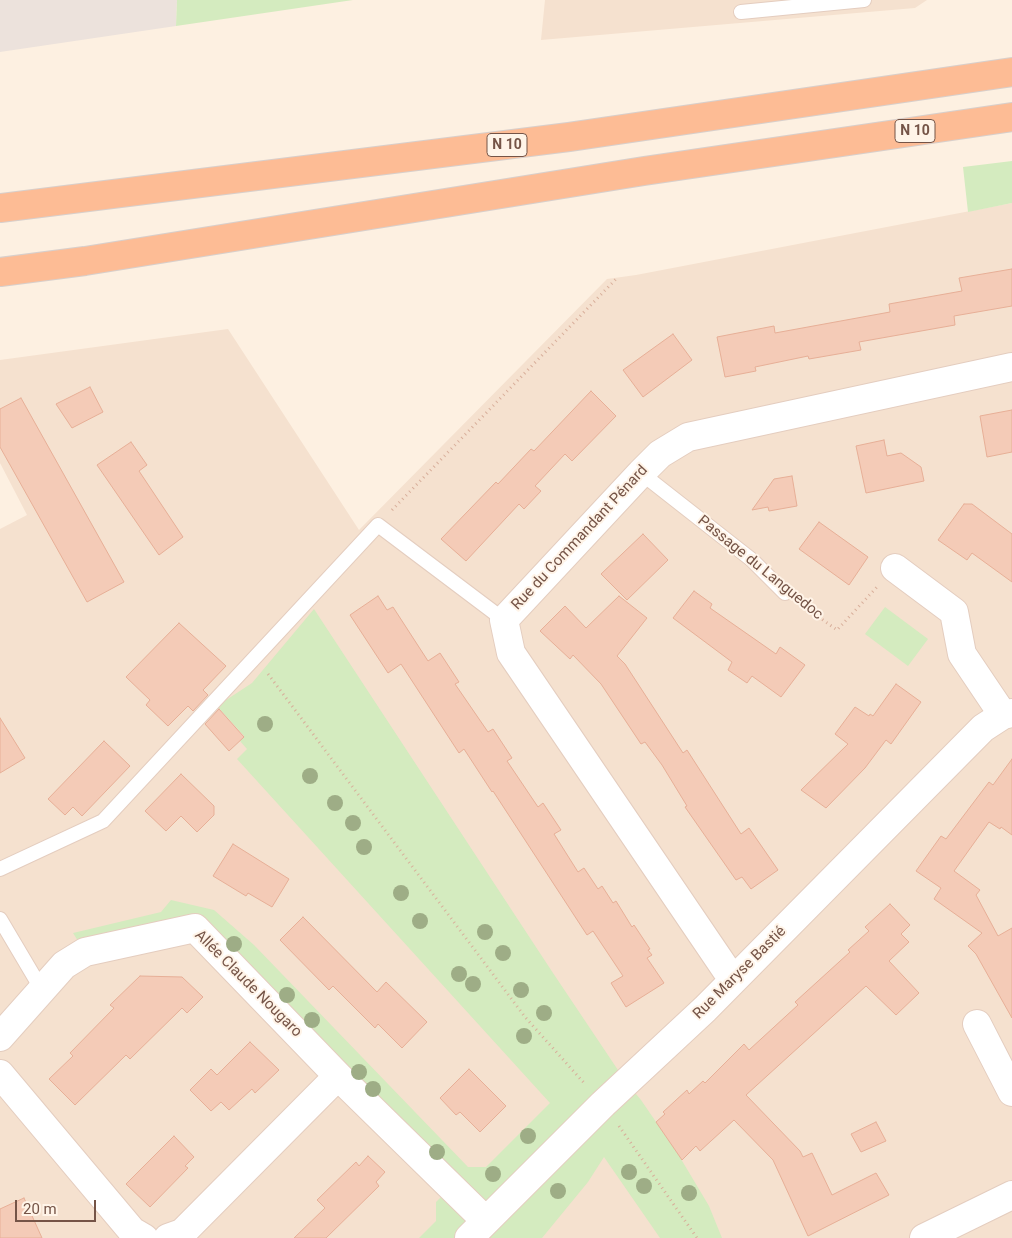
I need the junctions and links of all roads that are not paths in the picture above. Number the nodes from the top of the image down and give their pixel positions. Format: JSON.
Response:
{"nodes":[{"id":1,"x":864,"y":0,"type":"edge"},
{"id":2,"x":741,"y":12,"type":"dead end"},
{"id":3,"x":1012,"y":72,"type":"edge"},
{"id":4,"x":1012,"y":117,"type":"edge"},
{"id":5,"x":644,"y":171,"type":"junction"},
{"id":6,"x":0,"y":208,"type":"edge"},
{"id":7,"x":0,"y":253,"type":"edge"},
{"id":8,"x":0,"y":272,"type":"edge"},
{"id":9,"x":1012,"y":367,"type":"edge"},
{"id":10,"x":640,"y":473,"type":"junction"},
{"id":11,"x":895,"y":568,"type":"road end"},
{"id":12,"x":786,"y":593,"type":"road end"},
{"id":13,"x":504,"y":620,"type":"junction"},
{"id":14,"x":1008,"y":714,"type":"edge"},
{"id":15,"x":0,"y":869,"type":"edge"},
{"id":16,"x":0,"y":919,"type":"edge"},
{"id":17,"x":733,"y":980,"type":"junction"},
{"id":18,"x":42,"y":990,"type":"junction"},
{"id":19,"x":977,"y":1024,"type":"dead end"},
{"id":20,"x":0,"y":1037,"type":"edge"},
{"id":21,"x":0,"y":1074,"type":"edge"},
{"id":22,"x":338,"y":1076,"type":"junction"},
{"id":23,"x":1012,"y":1092,"type":"edge"},
{"id":24,"x":1012,"y":1195,"type":"edge"},
{"id":25,"x":477,"y":1230,"type":"edge"},
{"id":26,"x":144,"y":1238,"type":"edge"},
{"id":27,"x":168,"y":1238,"type":"edge"},
{"id":28,"x":924,"y":1238,"type":"edge"}],
"edges":[{"from":1,"to":2,"type":"lane"},
{"from":3,"to":6,"type":"highway","number":"N 10"},
{"from":4,"to":5,"type":"highway","number":"N 10"},
{"from":5,"to":7,"type":"highway","number":"N 10"},
{"from":5,"to":8,"type":"highway"},
{"from":9,"to":10,"type":"street","name":"Rue du Commandant Pénard"},
{"from":10,"to":12,"type":"lane","name":"Passage du Languedoc"},
{"from":10,"to":13,"type":"street","name":"Rue du Commandant Pénard"},
{"from":11,"to":14,"type":"street"},
{"from":13,"to":15,"type":"lane"},
{"from":13,"to":17,"type":"street","name":"Rue du Commandant Pénard"},
{"from":14,"to":17,"type":"street","name":"Rue Maryse Bastié"},
{"from":16,"to":18,"type":"lane"},
{"from":17,"to":25,"type":"street","name":"Rue Maryse Bastié"},
{"from":18,"to":20,"type":"street","name":"Allée Claude Nougaro"},
{"from":18,"to":22,"type":"street","name":"Allée Claude Nougaro"},
{"from":19,"to":23,"type":"street"},
{"from":21,"to":26,"type":"street"},
{"from":22,"to":25,"type":"street","name":"Allée Claude Nougaro"},
{"from":22,"to":27,"type":"street"},
{"from":24,"to":28,"type":"street"}]}
